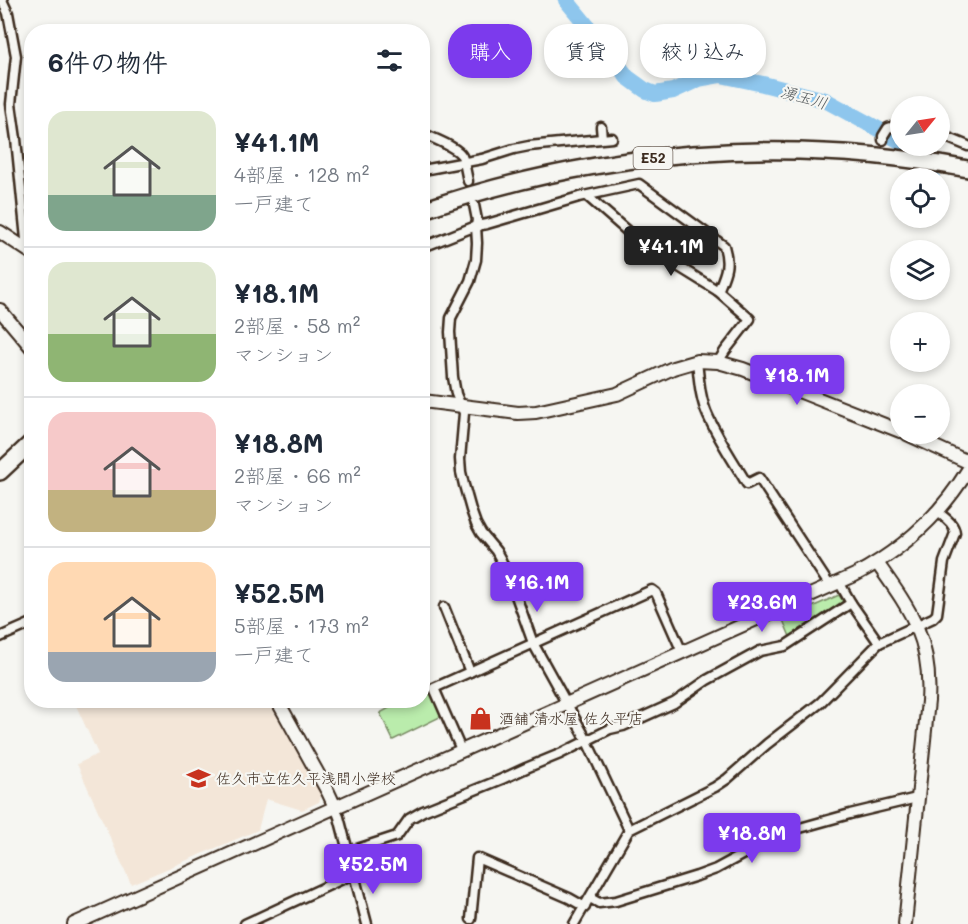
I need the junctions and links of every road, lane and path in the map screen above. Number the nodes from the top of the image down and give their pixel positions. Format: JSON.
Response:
{"nodes":[{"id":1,"x":2,"y":0,"type":"edge"},
{"id":2,"x":601,"y":127,"type":"dead end"},
{"id":3,"x":890,"y":131,"type":"edge"},
{"id":4,"x":885,"y":135,"type":"dead end"},
{"id":5,"x":430,"y":137,"type":"edge"},
{"id":6,"x":602,"y":138,"type":"junction"},
{"id":7,"x":612,"y":138,"type":"dead end"},
{"id":8,"x":950,"y":139,"type":"edge"},
{"id":9,"x":968,"y":146,"type":"edge"},
{"id":10,"x":464,"y":162,"type":"junction"},
{"id":11,"x":430,"y":169,"type":"edge"},
{"id":12,"x":968,"y":169,"type":"edge"},
{"id":13,"x":468,"y":181,"type":"dead end"},
{"id":14,"x":587,"y":196,"type":"junction"},
{"id":15,"x":24,"y":202,"type":"edge"},
{"id":16,"x":474,"y":206,"type":"dead end"},
{"id":17,"x":430,"y":207,"type":"edge"},
{"id":18,"x":476,"y":226,"type":"junction"},
{"id":19,"x":0,"y":232,"type":"edge"},
{"id":20,"x":430,"y":245,"type":"edge"},
{"id":21,"x":24,"y":246,"type":"edge"},
{"id":22,"x":718,"y":291,"type":"junction"},
{"id":23,"x":0,"y":310,"type":"edge"},
{"id":24,"x":24,"y":338,"type":"edge"},
{"id":25,"x":697,"y":361,"type":"junction"},
{"id":26,"x":718,"y":362,"type":"junction"},
{"id":27,"x":430,"y":402,"type":"edge"},
{"id":28,"x":462,"y":406,"type":"junction"},
{"id":29,"x":890,"y":427,"type":"edge"},
{"id":30,"x":929,"y":444,"type":"edge"},
{"id":31,"x":24,"y":450,"type":"edge"},
{"id":32,"x":968,"y":462,"type":"edge"},
{"id":33,"x":968,"y":470,"type":"edge"},
{"id":34,"x":0,"y":472,"type":"edge"},
{"id":35,"x":938,"y":512,"type":"junction"},
{"id":36,"x":877,"y":563,"type":"junction"},
{"id":37,"x":834,"y":584,"type":"junction"},
{"id":38,"x":851,"y":603,"type":"junction"},
{"id":39,"x":444,"y":607,"type":"dead end"},
{"id":40,"x":24,"y":626,"type":"edge"},
{"id":41,"x":917,"y":626,"type":"junction"},
{"id":42,"x":0,"y":637,"type":"edge"},
{"id":43,"x":533,"y":643,"type":"junction"},
{"id":44,"x":879,"y":643,"type":"junction"},
{"id":45,"x":682,"y":652,"type":"junction"},
{"id":46,"x":470,"y":672,"type":"junction"},
{"id":47,"x":567,"y":704,"type":"junction"},
{"id":48,"x":281,"y":708,"type":"edge"},
{"id":49,"x":586,"y":741,"type":"junction"},
{"id":50,"x":462,"y":752,"type":"junction"},
{"id":51,"x":917,"y":798,"type":"junction"},
{"id":52,"x":335,"y":807,"type":"junction"},
{"id":53,"x":629,"y":831,"type":"junction"},
{"id":54,"x":348,"y":852,"type":"junction"},
{"id":55,"x":353,"y":874,"type":"junction"},
{"id":56,"x":590,"y":898,"type":"junction"},
{"id":57,"x":585,"y":907,"type":"junction"},
{"id":58,"x":471,"y":919,"type":"dead end"},
{"id":59,"x":88,"y":921,"type":"edge"},
{"id":60,"x":74,"y":924,"type":"edge"},
{"id":61,"x":245,"y":924,"type":"edge"},
{"id":62,"x":366,"y":924,"type":"edge"},
{"id":63,"x":574,"y":924,"type":"edge"},
{"id":64,"x":905,"y":924,"type":"edge"}],
"edges":[{"from":1,"to":15,"type":"street"},
{"from":2,"to":6,"type":"street"},
{"from":3,"to":4,"type":"street"},
{"from":5,"to":10,"type":"street"},
{"from":6,"to":7,"type":"street"},
{"from":6,"to":10,"type":"street"},
{"from":8,"to":9,"type":"street"},
{"from":10,"to":11,"type":"street"},
{"from":10,"to":13,"type":"street"},
{"from":12,"to":17,"type":"highway","number":"E52"},
{"from":14,"to":18,"type":"street"},
{"from":14,"to":22,"type":"street"},
{"from":14,"to":22,"type":"street"},
{"from":16,"to":18,"type":"street"},
{"from":18,"to":20,"type":"street"},
{"from":18,"to":28,"type":"street"},
{"from":19,"to":21,"type":"street"},
{"from":22,"to":26,"type":"street"},
{"from":23,"to":24,"type":"street"},
{"from":25,"to":26,"type":"street"},
{"from":25,"to":28,"type":"street"},
{"from":25,"to":37,"type":"street"},
{"from":26,"to":29,"type":"street"},
{"from":27,"to":28,"type":"street"},
{"from":28,"to":43,"type":"street"},
{"from":30,"to":32,"type":"street"},
{"from":31,"to":34,"type":"highway"},
{"from":33,"to":35,"type":"street"},
{"from":35,"to":36,"type":"street"},
{"from":35,"to":41,"type":"street"},
{"from":36,"to":37,"type":"street"},
{"from":36,"to":41,"type":"street"},
{"from":37,"to":38,"type":"street"},
{"from":37,"to":45,"type":"street"},
{"from":38,"to":44,"type":"street"},
{"from":38,"to":49,"type":"street"},
{"from":39,"to":46,"type":"street"},
{"from":40,"to":42,"type":"street"},
{"from":41,"to":44,"type":"street"},
{"from":41,"to":51,"type":"street"},
{"from":43,"to":45,"type":"street"},
{"from":43,"to":46,"type":"street"},
{"from":43,"to":47,"type":"street"},
{"from":44,"to":53,"type":"street"},
{"from":45,"to":47,"type":"street"},
{"from":46,"to":50,"type":"street"},
{"from":47,"to":49,"type":"street"},
{"from":47,"to":50,"type":"street"},
{"from":48,"to":52,"type":"street"},
{"from":49,"to":53,"type":"street"},
{"from":49,"to":54,"type":"street"},
{"from":50,"to":52,"type":"street"},
{"from":51,"to":56,"type":"street"},
{"from":51,"to":64,"type":"street"},
{"from":52,"to":54,"type":"street"},
{"from":52,"to":59,"type":"street"},
{"from":53,"to":56,"type":"street"},
{"from":54,"to":55,"type":"street"},
{"from":55,"to":61,"type":"street"},
{"from":55,"to":62,"type":"street"},
{"from":56,"to":57,"type":"street"},
{"from":57,"to":58,"type":"street"},
{"from":57,"to":63,"type":"street"},
{"from":59,"to":60,"type":"street"}]}
